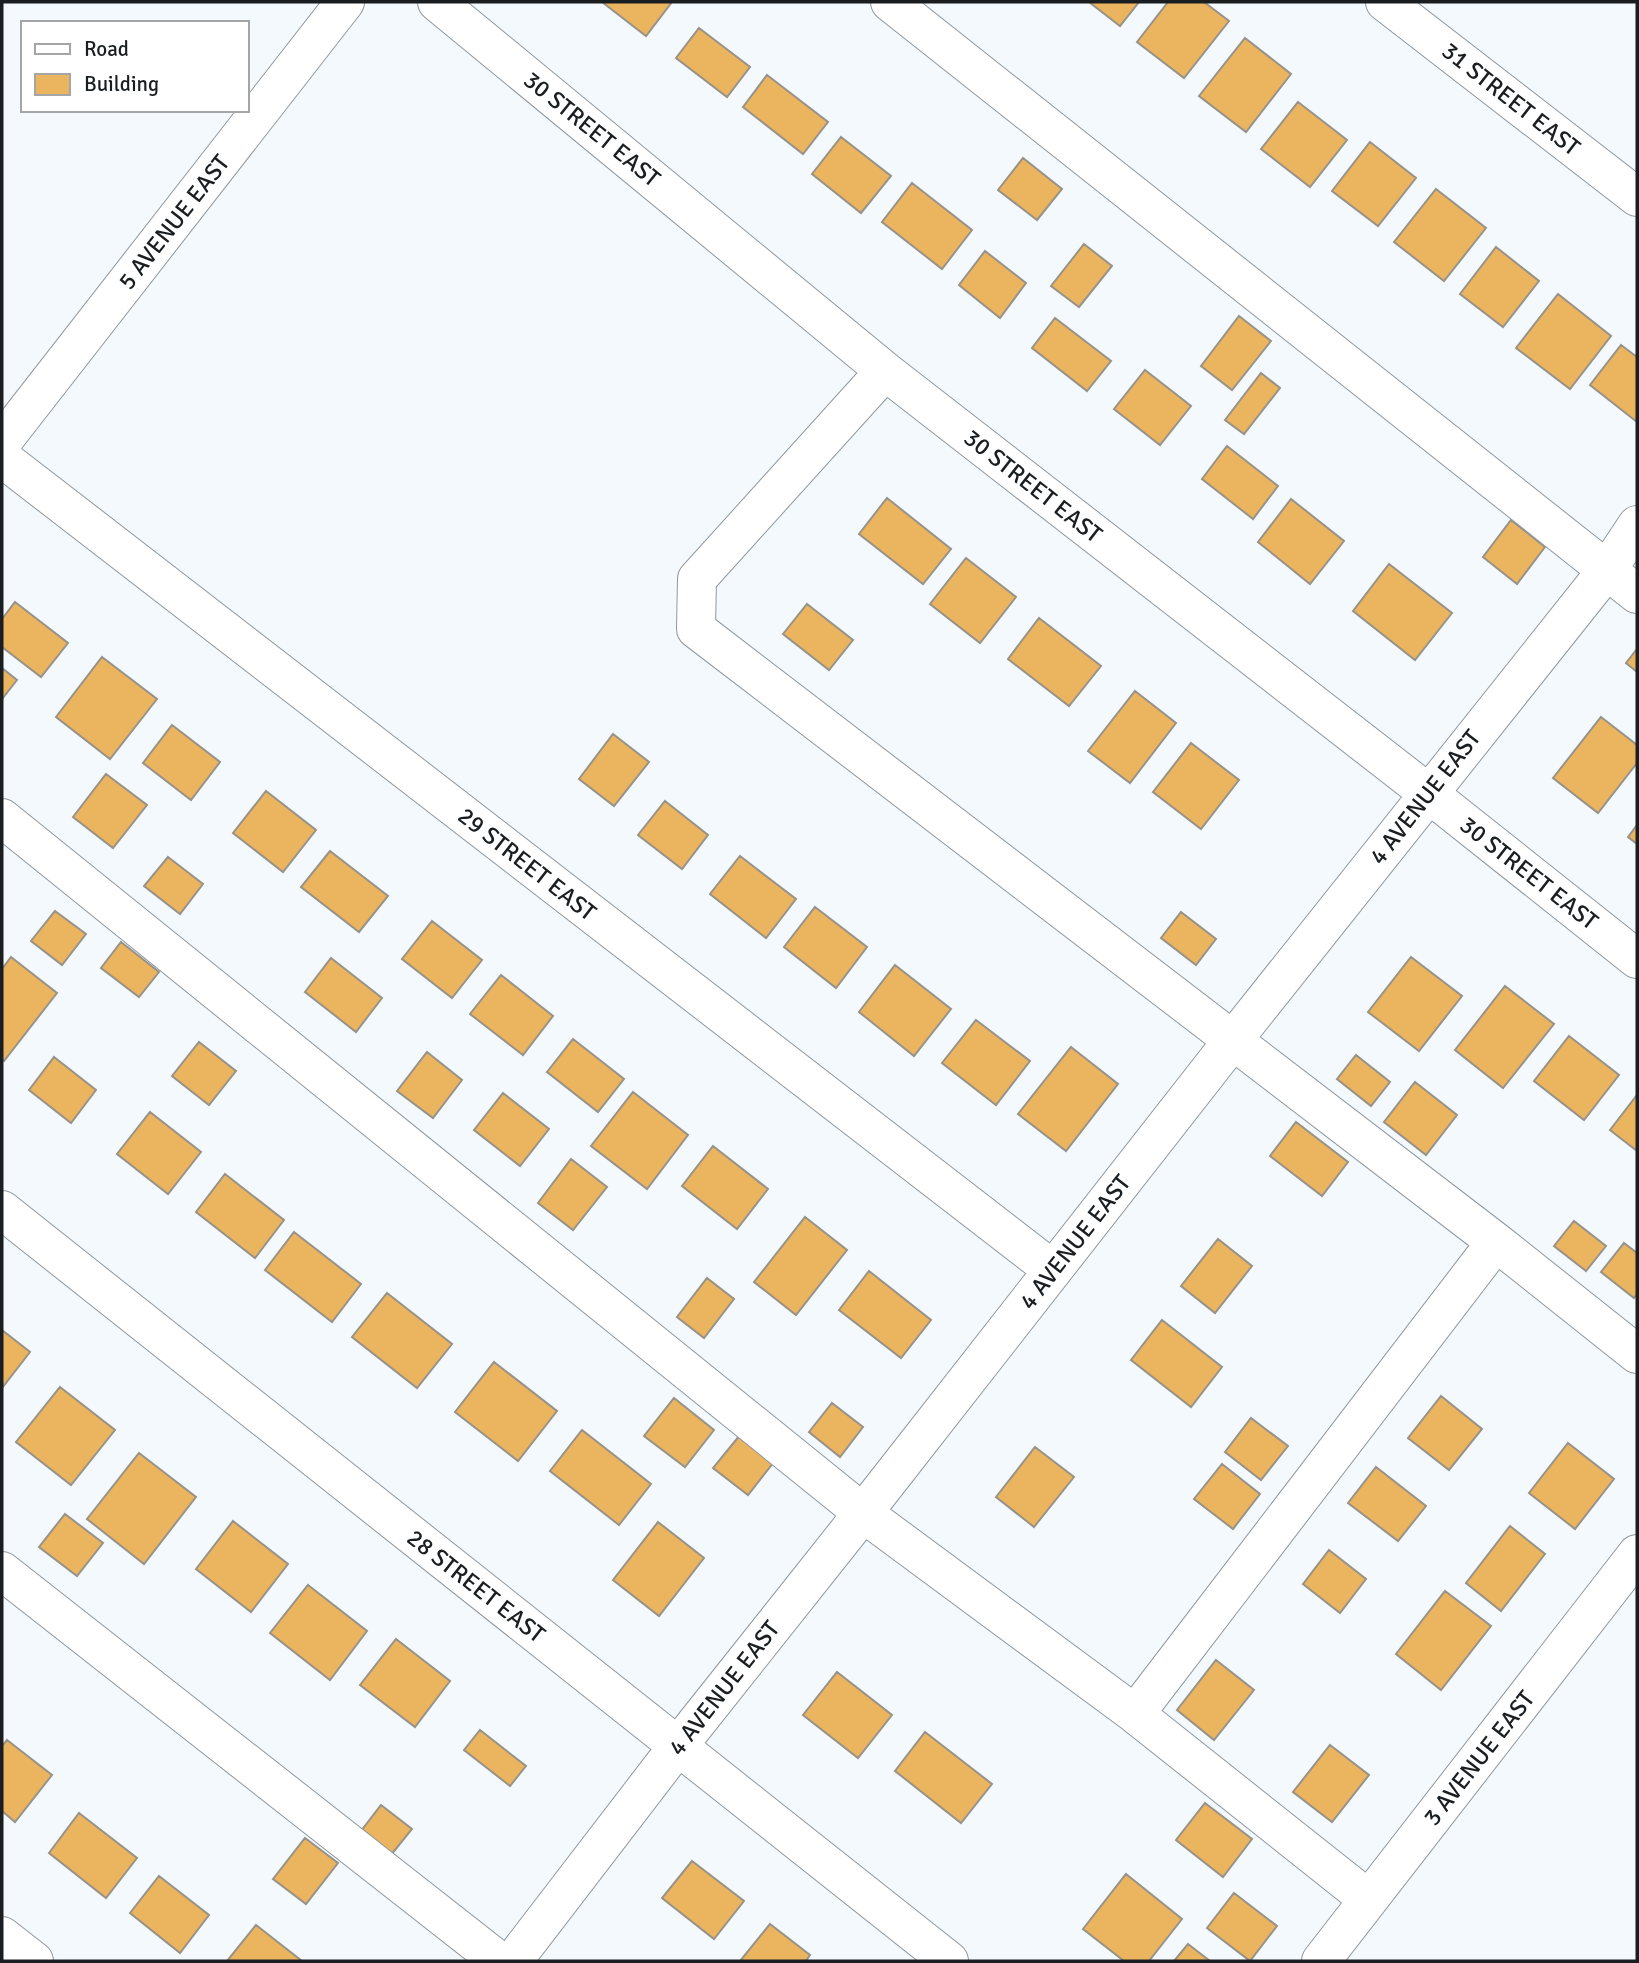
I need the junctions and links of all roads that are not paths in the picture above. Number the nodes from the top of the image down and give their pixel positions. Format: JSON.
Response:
{"nodes":[{"id":1,"x":345,"y":2,"type":"edge"},
{"id":2,"x":436,"y":2,"type":"edge"},
{"id":3,"x":890,"y":2,"type":"edge"},
{"id":4,"x":1385,"y":2,"type":"edge"},
{"id":5,"x":1637,"y":197,"type":"edge"},
{"id":6,"x":886,"y":371,"type":"junction"},
{"id":7,"x":2,"y":442,"type":"edge"},
{"id":8,"x":2,"y":458,"type":"edge"},
{"id":9,"x":1637,"y":525,"type":"edge"},
{"id":10,"x":1607,"y":570,"type":"junction"},
{"id":11,"x":1637,"y":594,"type":"edge"},
{"id":12,"x":1428,"y":793,"type":"junction"},
{"id":13,"x":2,"y":818,"type":"edge"},
{"id":14,"x":1637,"y":959,"type":"edge"},
{"id":15,"x":1233,"y":1040,"type":"junction"},
{"id":16,"x":2,"y":1210,"type":"edge"},
{"id":17,"x":1496,"y":1242,"type":"junction"},
{"id":18,"x":1053,"y":1270,"type":"junction"},
{"id":19,"x":1637,"y":1353,"type":"edge"},
{"id":20,"x":863,"y":1513,"type":"junction"},
{"id":21,"x":1637,"y":1554,"type":"edge"},
{"id":22,"x":2,"y":1571,"type":"edge"},
{"id":23,"x":1135,"y":1714,"type":"junction"},
{"id":24,"x":678,"y":1746,"type":"junction"},
{"id":25,"x":1368,"y":1899,"type":"junction"},
{"id":26,"x":2,"y":1936,"type":"edge"},
{"id":27,"x":34,"y":1961,"type":"edge"},
{"id":28,"x":499,"y":1961,"type":"edge"},
{"id":29,"x":513,"y":1961,"type":"edge"},
{"id":30,"x":949,"y":1961,"type":"edge"},
{"id":31,"x":1321,"y":1961,"type":"edge"}],
"edges":[{"from":1,"to":7,"type":"street","name":"5 AVENUE EAST"},
{"from":2,"to":6,"type":"street","name":"30 STREET EAST"},
{"from":3,"to":10,"type":"street"},
{"from":4,"to":5,"type":"street","name":"31 STREET EAST"},
{"from":6,"to":12,"type":"street","name":"30 STREET EAST"},
{"from":6,"to":15,"type":"street"},
{"from":8,"to":18,"type":"street","name":"29 STREET EAST"},
{"from":9,"to":10,"type":"street","name":"4 AVENUE EAST"},
{"from":10,"to":11,"type":"street"},
{"from":10,"to":12,"type":"street","name":"4 AVENUE EAST"},
{"from":12,"to":14,"type":"street","name":"30 STREET EAST"},
{"from":12,"to":15,"type":"street","name":"4 AVENUE EAST"},
{"from":13,"to":20,"type":"street"},
{"from":15,"to":17,"type":"street"},
{"from":15,"to":18,"type":"street","name":"4 AVENUE EAST"},
{"from":16,"to":24,"type":"street","name":"28 STREET EAST"},
{"from":17,"to":19,"type":"street"},
{"from":17,"to":23,"type":"street"},
{"from":18,"to":20,"type":"street","name":"4 AVENUE EAST"},
{"from":20,"to":23,"type":"street"},
{"from":20,"to":24,"type":"street","name":"4 AVENUE EAST"},
{"from":21,"to":25,"type":"street","name":"3 AVENUE EAST"},
{"from":22,"to":28,"type":"street"},
{"from":23,"to":25,"type":"street"},
{"from":24,"to":29,"type":"street","name":"4 AVENUE EAST"},
{"from":24,"to":30,"type":"street","name":"28 STREET EAST"},
{"from":25,"to":31,"type":"street","name":"3 AVENUE EAST"},
{"from":26,"to":27,"type":"street"}]}
